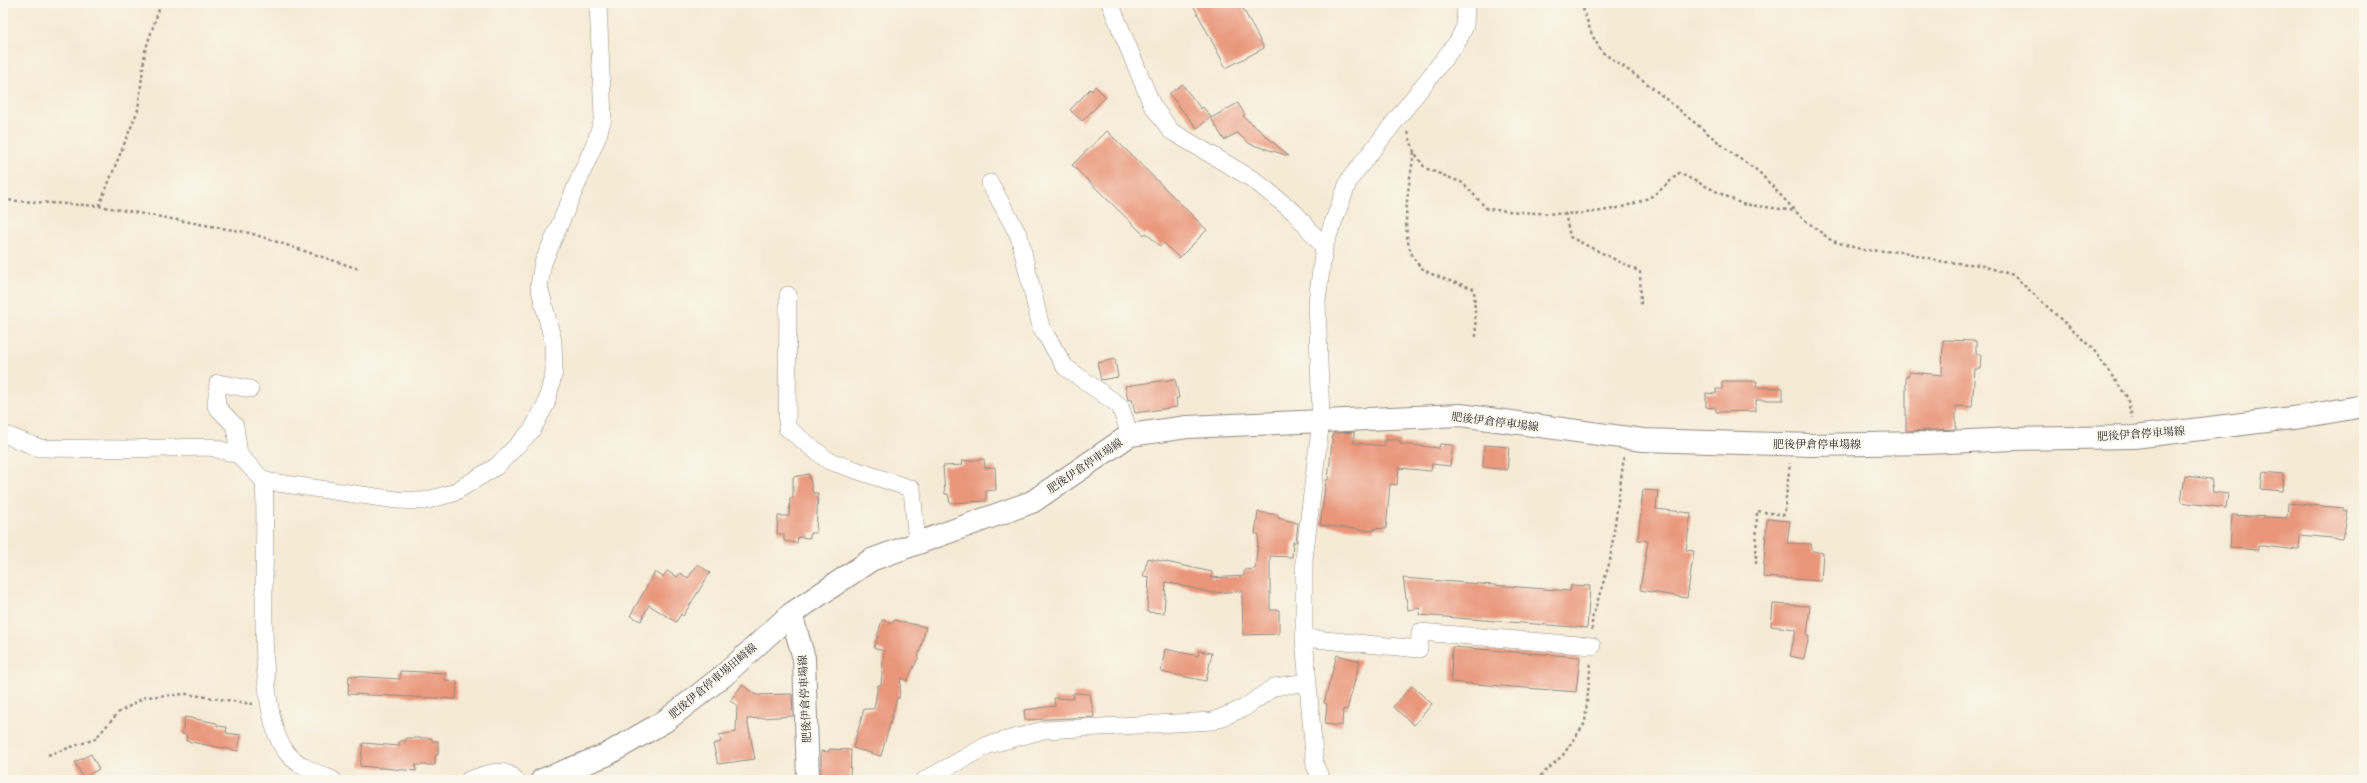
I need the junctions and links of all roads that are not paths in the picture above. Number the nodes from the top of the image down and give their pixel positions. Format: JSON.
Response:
{"nodes":[{"id":1,"x":598,"y":3,"type":"edge"},
{"id":2,"x":1110,"y":3,"type":"edge"},
{"id":3,"x":1466,"y":3,"type":"edge"},
{"id":4,"x":990,"y":183,"type":"dead end"},
{"id":5,"x":1324,"y":247,"type":"junction"},
{"id":6,"x":788,"y":295,"type":"dead end"},
{"id":7,"x":250,"y":389,"type":"dead end"},
{"id":8,"x":2364,"y":406,"type":"edge"},
{"id":9,"x":1321,"y":420,"type":"junction"},
{"id":10,"x":3,"y":434,"type":"edge"},
{"id":11,"x":1130,"y":435,"type":"junction"},
{"id":12,"x":239,"y":455,"type":"junction"},
{"id":13,"x":264,"y":481,"type":"junction"},
{"id":14,"x":917,"y":544,"type":"junction"},
{"id":15,"x":791,"y":614,"type":"junction"},
{"id":16,"x":1304,"y":638,"type":"junction"},
{"id":17,"x":1592,"y":646,"type":"road end"},
{"id":18,"x":1308,"y":682,"type":"junction"},
{"id":19,"x":334,"y":780,"type":"edge"},
{"id":20,"x":469,"y":780,"type":"edge"},
{"id":21,"x":516,"y":780,"type":"edge"},
{"id":22,"x":542,"y":780,"type":"edge"},
{"id":23,"x":808,"y":780,"type":"edge"},
{"id":24,"x":925,"y":780,"type":"edge"},
{"id":25,"x":1322,"y":780,"type":"edge"}],
"edges":[{"from":1,"to":13,"type":"street"},
{"from":2,"to":5,"type":"street"},
{"from":3,"to":5,"type":"street"},
{"from":4,"to":11,"type":"street"},
{"from":5,"to":9,"type":"street"},
{"from":6,"to":14,"type":"street"},
{"from":7,"to":12,"type":"street"},
{"from":8,"to":9,"type":"main road","name":"肥後伊倉停車場線"},
{"from":9,"to":11,"type":"main road","name":"肥後伊倉停車場線"},
{"from":9,"to":16,"type":"street"},
{"from":10,"to":12,"type":"street"},
{"from":11,"to":14,"type":"main road","name":"肥後伊倉停車場線"},
{"from":12,"to":13,"type":"street"},
{"from":13,"to":19,"type":"street"},
{"from":14,"to":15,"type":"main road","name":"肥後伊倉停車場線"},
{"from":15,"to":22,"type":"main road","name":"肥後伊倉停車場田崎線"},
{"from":15,"to":23,"type":"main road","name":"肥後伊倉停車場線"},
{"from":16,"to":17,"type":"street"},
{"from":16,"to":18,"type":"street"},
{"from":18,"to":24,"type":"street"},
{"from":18,"to":25,"type":"street"},
{"from":20,"to":21,"type":"street"}]}
